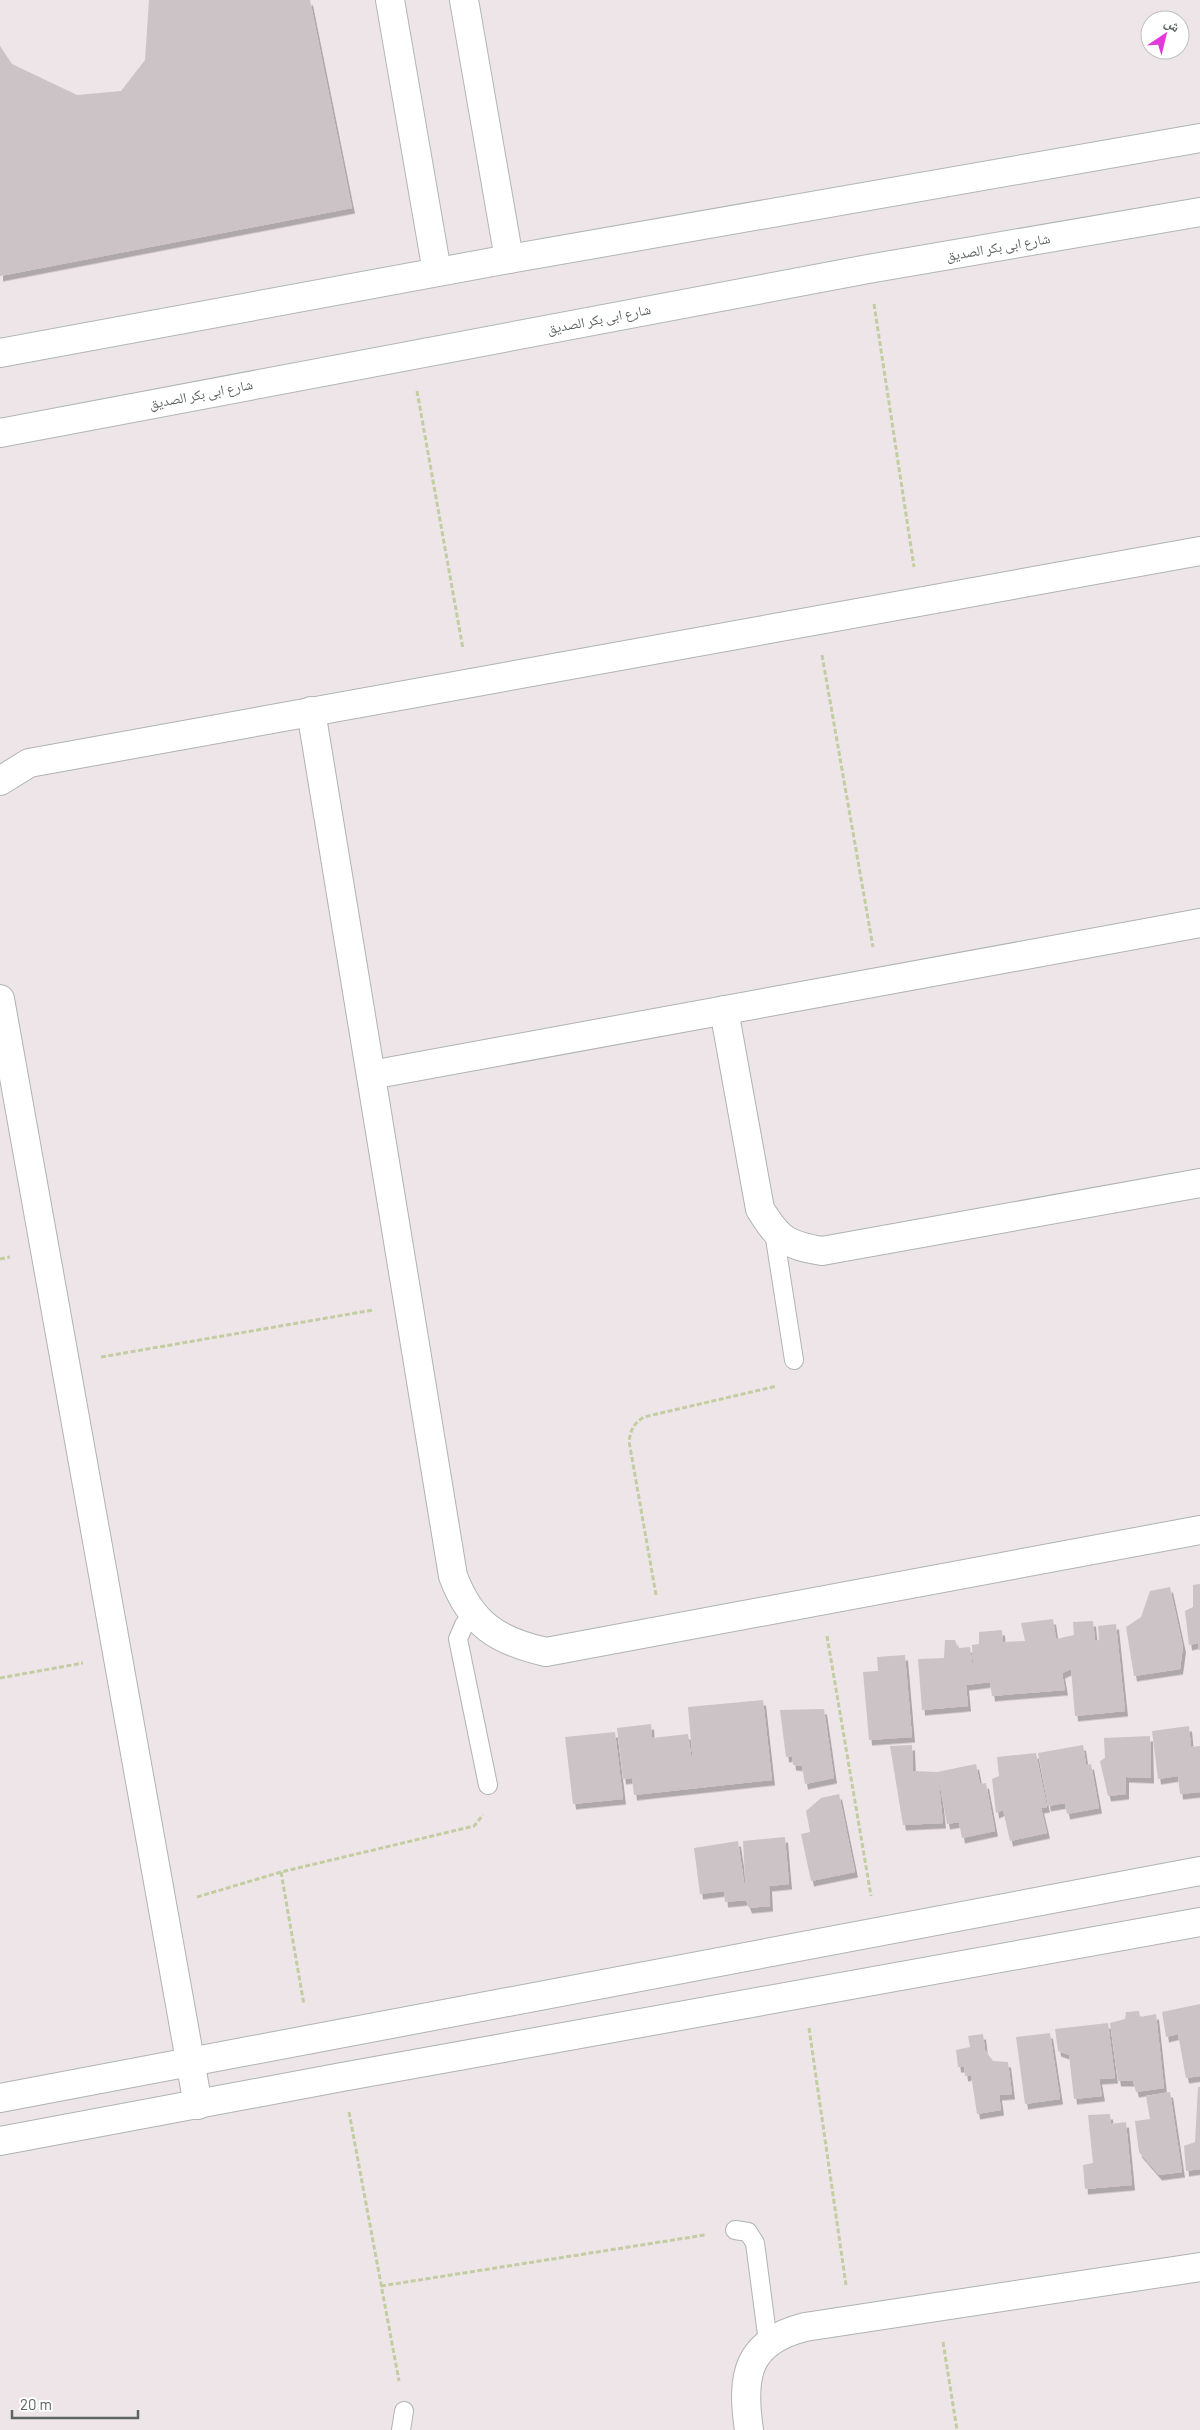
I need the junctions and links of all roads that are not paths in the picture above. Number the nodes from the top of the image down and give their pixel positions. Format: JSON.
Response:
{"nodes":[{"id":1,"x":390,"y":0,"type":"edge"},
{"id":2,"x":464,"y":0,"type":"edge"},
{"id":3,"x":1200,"y":138,"type":"edge"},
{"id":4,"x":1200,"y":212,"type":"edge"},
{"id":5,"x":509,"y":259,"type":"junction"},
{"id":6,"x":437,"y":272,"type":"junction"},
{"id":7,"x":0,"y":353,"type":"edge"},
{"id":8,"x":0,"y":432,"type":"edge"},
{"id":9,"x":1200,"y":551,"type":"edge"},
{"id":10,"x":311,"y":711,"type":"junction"},
{"id":11,"x":0,"y":782,"type":"edge"},
{"id":12,"x":1200,"y":923,"type":"edge"},
{"id":13,"x":0,"y":999,"type":"edge"},
{"id":14,"x":724,"y":1010,"type":"junction"},
{"id":15,"x":370,"y":1075,"type":"junction"},
{"id":16,"x":1200,"y":1183,"type":"edge"},
{"id":17,"x":774,"y":1232,"type":"junction"},
{"id":18,"x":794,"y":1360,"type":"road end"},
{"id":19,"x":1200,"y":1530,"type":"edge"},
{"id":20,"x":473,"y":1614,"type":"junction"},
{"id":21,"x":488,"y":1785,"type":"road end"},
{"id":22,"x":1200,"y":1871,"type":"edge"},
{"id":23,"x":1200,"y":1922,"type":"edge"},
{"id":24,"x":191,"y":2062,"type":"junction"},
{"id":25,"x":0,"y":2098,"type":"edge"},
{"id":26,"x":198,"y":2105,"type":"junction"},
{"id":27,"x":0,"y":2141,"type":"edge"},
{"id":28,"x":735,"y":2230,"type":"road end"},
{"id":29,"x":1200,"y":2267,"type":"edge"},
{"id":30,"x":768,"y":2342,"type":"junction"},
{"id":31,"x":404,"y":2411,"type":"road end"},
{"id":32,"x":401,"y":2430,"type":"edge"},
{"id":33,"x":749,"y":2430,"type":"edge"}],
"edges":[{"from":1,"to":6,"type":"street"},
{"from":2,"to":5,"type":"street"},
{"from":3,"to":5,"type":"street"},
{"from":4,"to":8,"type":"street","name":"شارع ابى بكر الصديق"},
{"from":5,"to":6,"type":"street"},
{"from":6,"to":7,"type":"street"},
{"from":9,"to":10,"type":"street"},
{"from":10,"to":11,"type":"street"},
{"from":10,"to":15,"type":"street"},
{"from":12,"to":14,"type":"street"},
{"from":13,"to":24,"type":"street"},
{"from":14,"to":15,"type":"street"},
{"from":14,"to":17,"type":"street"},
{"from":15,"to":20,"type":"street"},
{"from":16,"to":17,"type":"street"},
{"from":17,"to":18,"type":"lane"},
{"from":19,"to":20,"type":"street"},
{"from":20,"to":21,"type":"lane"},
{"from":22,"to":24,"type":"street"},
{"from":23,"to":26,"type":"street"},
{"from":24,"to":25,"type":"street"},
{"from":24,"to":26,"type":"street"},
{"from":26,"to":27,"type":"street"},
{"from":28,"to":30,"type":"lane"},
{"from":29,"to":30,"type":"street"},
{"from":30,"to":33,"type":"street"},
{"from":31,"to":32,"type":"lane"}]}
